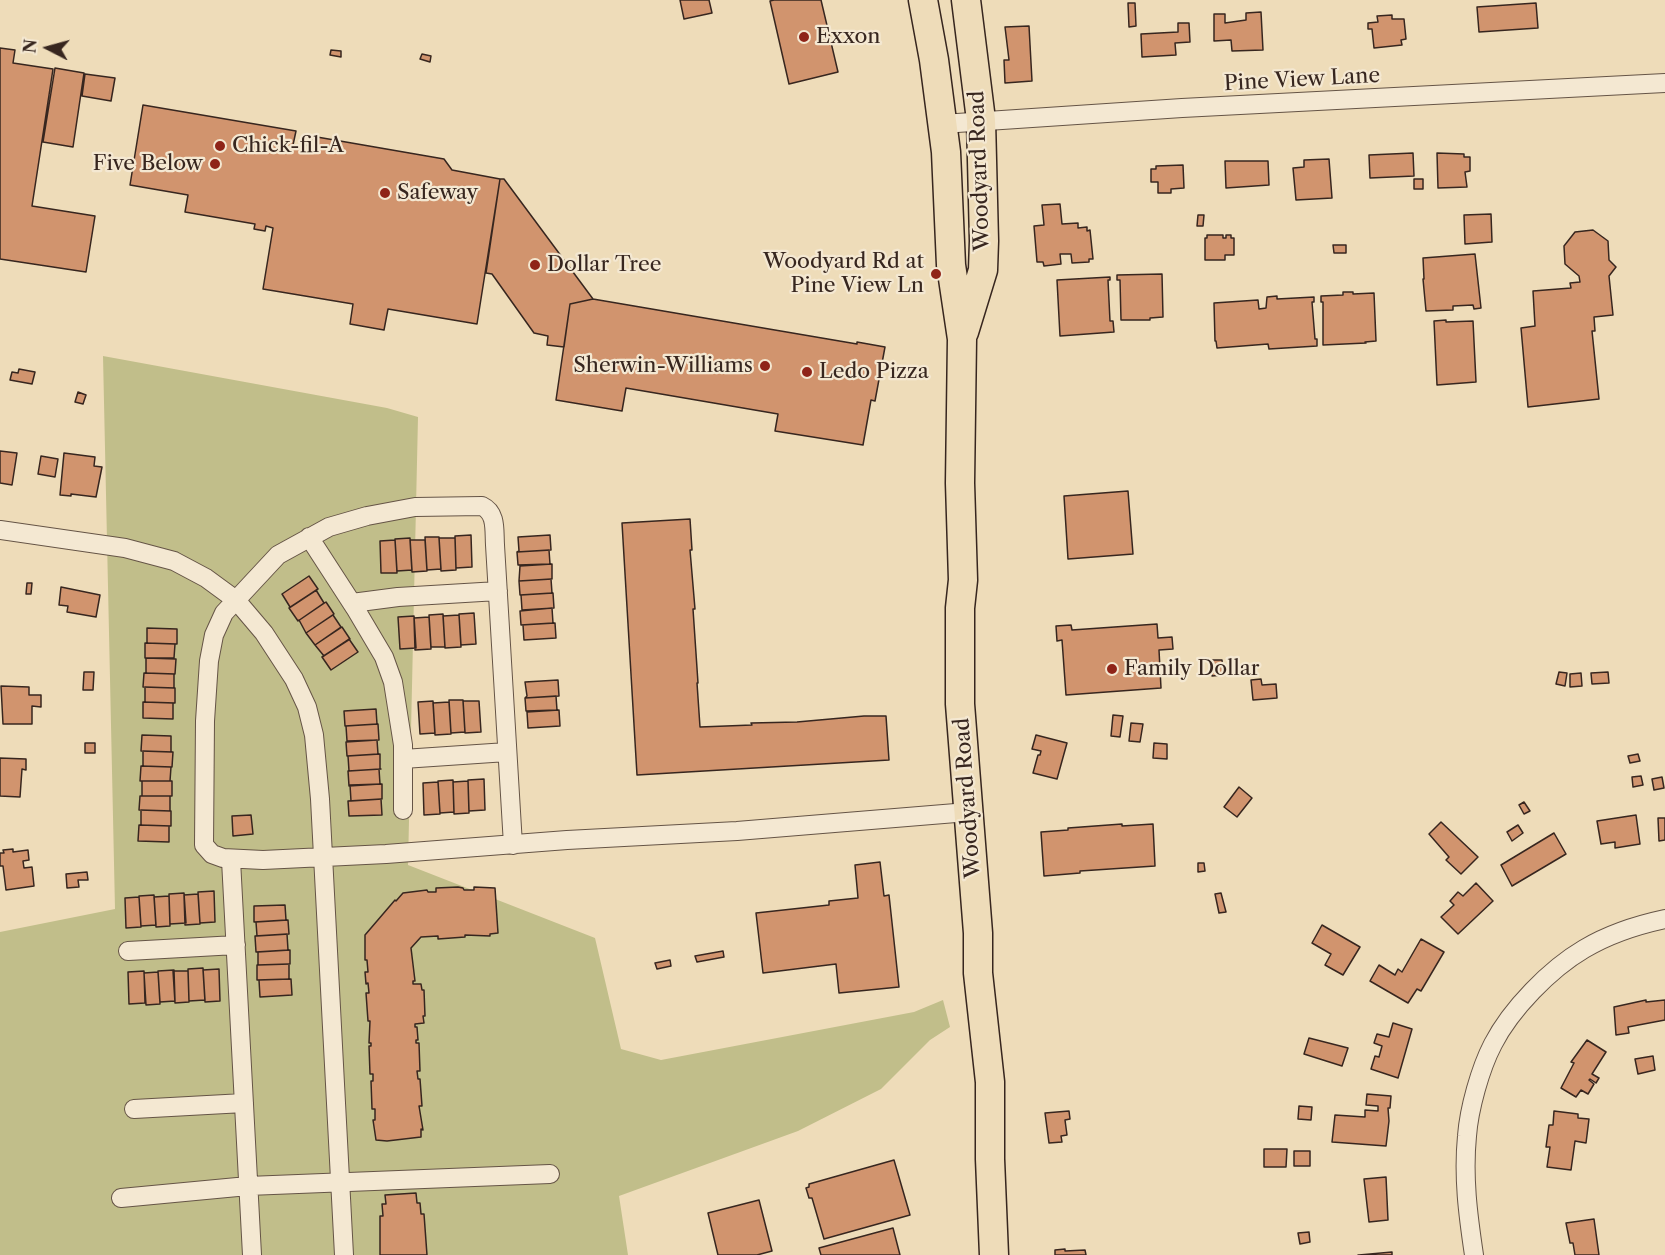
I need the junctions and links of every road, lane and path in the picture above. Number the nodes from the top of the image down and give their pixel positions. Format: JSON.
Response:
{"nodes":[{"id":1,"x":923,"y":0,"type":"edge"},
{"id":2,"x":966,"y":0,"type":"edge"},
{"id":3,"x":1665,"y":83,"type":"edge"},
{"id":4,"x":981,"y":120,"type":"junction"},
{"id":5,"x":942,"y":124,"type":"junction"},
{"id":6,"x":962,"y":339,"type":"junction"},
{"id":7,"x":0,"y":530,"type":"edge"},
{"id":8,"x":309,"y":537,"type":"junction"},
{"id":9,"x":498,"y":591,"type":"junction"},
{"id":10,"x":236,"y":600,"type":"junction"},
{"id":11,"x":352,"y":603,"type":"junction"},
{"id":12,"x":507,"y":752,"type":"junction"},
{"id":13,"x":403,"y":759,"type":"junction"},
{"id":14,"x":404,"y":810,"type":"dead end"},
{"id":15,"x":968,"y":812,"type":"junction"},
{"id":16,"x":513,"y":845,"type":"junction"},
{"id":17,"x":322,"y":857,"type":"junction"},
{"id":18,"x":231,"y":860,"type":"junction"},
{"id":19,"x":1665,"y":919,"type":"edge"},
{"id":20,"x":236,"y":945,"type":"junction"},
{"id":21,"x":128,"y":951,"type":"dead end"},
{"id":22,"x":244,"y":1103,"type":"junction"},
{"id":23,"x":134,"y":1109,"type":"dead end"},
{"id":24,"x":550,"y":1174,"type":"dead end"},
{"id":25,"x":340,"y":1182,"type":"junction"},
{"id":26,"x":248,"y":1186,"type":"junction"},
{"id":27,"x":121,"y":1198,"type":"dead end"},
{"id":28,"x":252,"y":1255,"type":"edge"},
{"id":29,"x":344,"y":1255,"type":"edge"},
{"id":30,"x":994,"y":1255,"type":"edge"},
{"id":31,"x":1474,"y":1255,"type":"edge"}],
"edges":[{"from":1,"to":5,"type":"main road","name":"Woodyard Road"},
{"from":2,"to":4,"type":"main road","name":"Woodyard Road"},
{"from":3,"to":4,"type":"street","name":"Pine View Lane"},
{"from":4,"to":5,"type":"street","name":"Pine View Lane"},
{"from":4,"to":6,"type":"main road","name":"Woodyard Road"},
{"from":5,"to":6,"type":"main road","name":"Woodyard Road"},
{"from":6,"to":15,"type":"main road","name":"Woodyard Road"},
{"from":7,"to":10,"type":"street"},
{"from":8,"to":9,"type":"street"},
{"from":8,"to":10,"type":"street"},
{"from":8,"to":11,"type":"street"},
{"from":9,"to":11,"type":"street"},
{"from":9,"to":12,"type":"street"},
{"from":10,"to":17,"type":"street"},
{"from":10,"to":18,"type":"street"},
{"from":11,"to":13,"type":"street"},
{"from":12,"to":13,"type":"street"},
{"from":12,"to":16,"type":"street"},
{"from":13,"to":14,"type":"street"},
{"from":15,"to":16,"type":"street"},
{"from":15,"to":30,"type":"main road","name":"Woodyard Road"},
{"from":16,"to":17,"type":"street"},
{"from":17,"to":18,"type":"street"},
{"from":17,"to":25,"type":"street"},
{"from":18,"to":20,"type":"street"},
{"from":19,"to":31,"type":"street"},
{"from":20,"to":21,"type":"street"},
{"from":20,"to":22,"type":"street"},
{"from":22,"to":23,"type":"street"},
{"from":22,"to":26,"type":"street"},
{"from":24,"to":25,"type":"street"},
{"from":25,"to":26,"type":"street"},
{"from":25,"to":29,"type":"street"},
{"from":26,"to":27,"type":"street"},
{"from":26,"to":28,"type":"street"}]}
